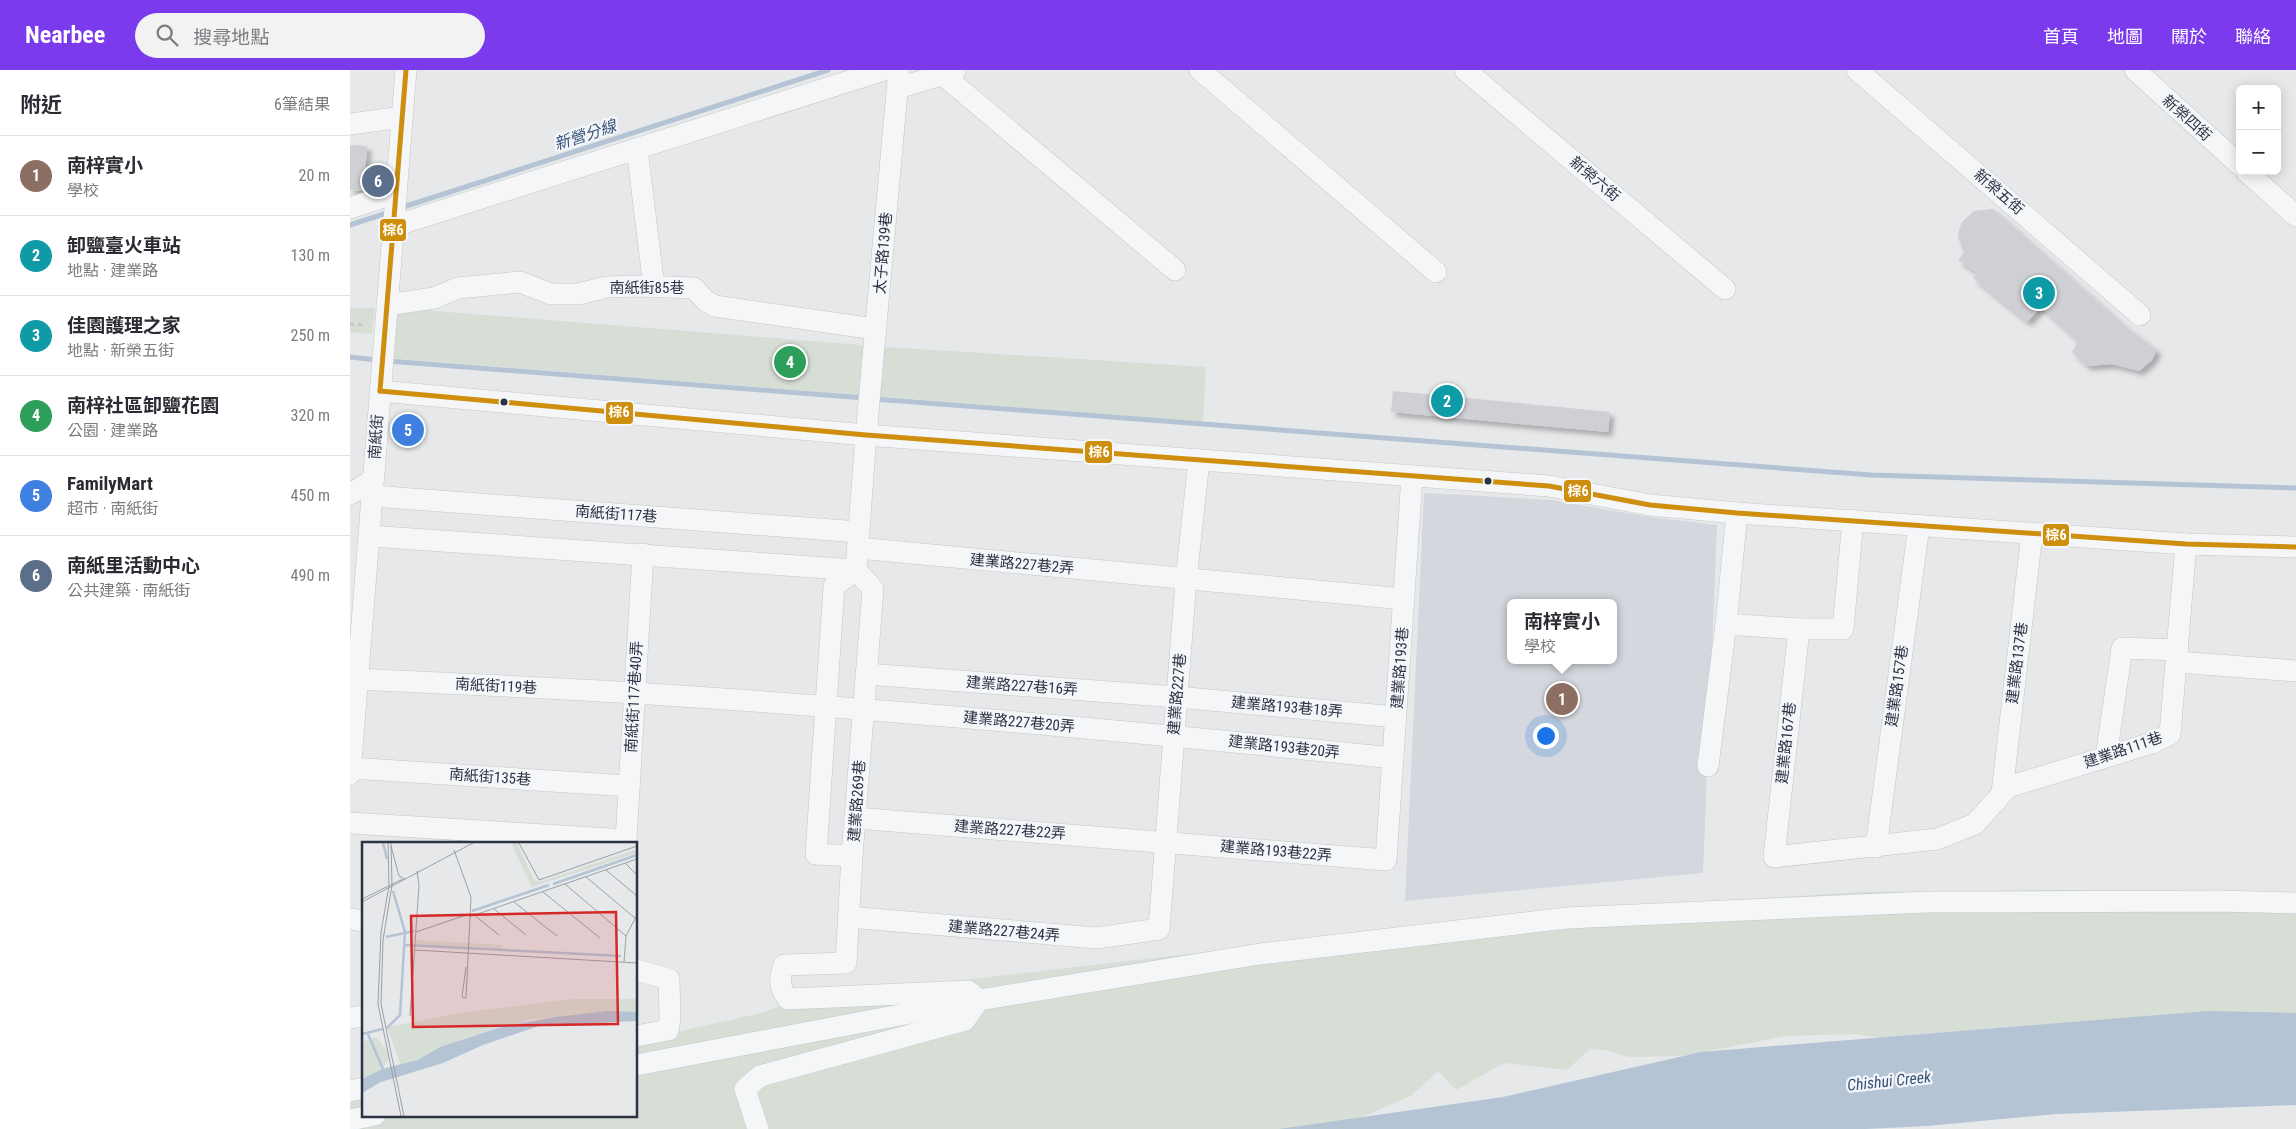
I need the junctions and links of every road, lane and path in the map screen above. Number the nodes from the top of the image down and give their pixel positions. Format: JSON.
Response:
{"nodes":[{"id":1,"x":406,"y":70,"type":"edge"},
{"id":2,"x":884,"y":70,"type":"edge"},
{"id":3,"x":1200,"y":70,"type":"edge"},
{"id":4,"x":1465,"y":70,"type":"edge"},
{"id":5,"x":1857,"y":70,"type":"edge"},
{"id":6,"x":2135,"y":70,"type":"edge"},
{"id":7,"x":951,"y":72,"type":"edge"},
{"id":8,"x":899,"y":79,"type":"edge"},
{"id":9,"x":402,"y":117,"type":"junction"},
{"id":10,"x":350,"y":124,"type":"edge"},
{"id":11,"x":637,"y":149,"type":"junction"},
{"id":12,"x":2236,"y":161,"type":"edge"},
{"id":13,"x":2250,"y":175,"type":"edge"},
{"id":14,"x":396,"y":193,"type":"junction"},
{"id":15,"x":350,"y":208,"type":"edge"},
{"id":16,"x":2296,"y":216,"type":"edge"},
{"id":17,"x":394,"y":226,"type":"junction"},
{"id":18,"x":1175,"y":270,"type":"dead end"},
{"id":19,"x":1436,"y":272,"type":"dead end"},
{"id":20,"x":654,"y":287,"type":"junction"},
{"id":21,"x":1725,"y":289,"type":"dead end"},
{"id":22,"x":386,"y":305,"type":"junction"},
{"id":23,"x":2140,"y":315,"type":"dead end"},
{"id":24,"x":875,"y":329,"type":"junction"},
{"id":25,"x":380,"y":391,"type":"junction"},
{"id":26,"x":866,"y":435,"type":"junction"},
{"id":27,"x":1198,"y":460,"type":"junction"},
{"id":28,"x":1412,"y":476,"type":"junction"},
{"id":29,"x":373,"y":488,"type":"junction"},
{"id":30,"x":350,"y":494,"type":"edge"},
{"id":31,"x":1737,"y":513,"type":"junction"},
{"id":32,"x":1852,"y":520,"type":"junction"},
{"id":33,"x":1918,"y":525,"type":"junction"},
{"id":34,"x":2032,"y":533,"type":"junction"},
{"id":35,"x":370,"y":536,"type":"junction"},
{"id":36,"x":858,"y":540,"type":"junction"},
{"id":37,"x":2186,"y":544,"type":"junction"},
{"id":38,"x":2296,"y":547,"type":"edge"},
{"id":39,"x":643,"y":554,"type":"junction"},
{"id":40,"x":856,"y":570,"type":"junction"},
{"id":41,"x":1186,"y":580,"type":"junction"},
{"id":42,"x":1404,"y":599,"type":"junction"},
{"id":43,"x":1726,"y":624,"type":"junction"},
{"id":44,"x":1798,"y":629,"type":"junction"},
{"id":45,"x":2177,"y":656,"type":"junction"},
{"id":46,"x":2296,"y":670,"type":"edge"},
{"id":47,"x":866,"y":674,"type":"junction"},
{"id":48,"x":358,"y":679,"type":"junction"},
{"id":49,"x":634,"y":693,"type":"junction"},
{"id":50,"x":1177,"y":697,"type":"junction"},
{"id":51,"x":826,"y":707,"type":"junction"},
{"id":52,"x":864,"y":710,"type":"junction"},
{"id":53,"x":1396,"y":717,"type":"junction"},
{"id":54,"x":1174,"y":735,"type":"junction"},
{"id":55,"x":2106,"y":757,"type":"junction"},
{"id":56,"x":1393,"y":758,"type":"junction"},
{"id":57,"x":1708,"y":766,"type":"dead end"},
{"id":58,"x":351,"y":768,"type":"edge"},
{"id":59,"x":350,"y":774,"type":"edge"},
{"id":60,"x":629,"y":786,"type":"junction"},
{"id":61,"x":2002,"y":793,"type":"junction"},
{"id":62,"x":855,"y":818,"type":"junction"},
{"id":63,"x":350,"y":823,"type":"edge"},
{"id":64,"x":1165,"y":842,"type":"junction"},
{"id":65,"x":1876,"y":847,"type":"junction"},
{"id":66,"x":852,"y":856,"type":"junction"},
{"id":67,"x":1774,"y":857,"type":"joint"},
{"id":68,"x":1386,"y":860,"type":"joint"},
{"id":69,"x":2296,"y":903,"type":"edge"},
{"id":70,"x":848,"y":916,"type":"junction"},
{"id":71,"x":1158,"y":929,"type":"joint"},
{"id":72,"x":638,"y":971,"type":"edge"},
{"id":73,"x":979,"y":1000,"type":"junction"},
{"id":74,"x":638,"y":1036,"type":"edge"},
{"id":75,"x":638,"y":1065,"type":"edge"},
{"id":76,"x":370,"y":1116,"type":"edge"},
{"id":77,"x":350,"y":1120,"type":"edge"},
{"id":78,"x":758,"y":1129,"type":"edge"}],
"edges":[{"from":1,"to":9,"type":"street","name":"南紙街"},
{"from":2,"to":11,"type":"street"},
{"from":3,"to":19,"type":"street"},
{"from":4,"to":21,"type":"street","name":"新榮六街"},
{"from":5,"to":23,"type":"street","name":"新榮五街"},
{"from":6,"to":12,"type":"street","name":"新榮四街"},
{"from":7,"to":8,"type":"street"},
{"from":7,"to":18,"type":"street"},
{"from":8,"to":24,"type":"street","name":"太子路139巷"},
{"from":9,"to":10,"type":"street"},
{"from":9,"to":14,"type":"street","name":"南紙街"},
{"from":11,"to":17,"type":"street"},
{"from":11,"to":20,"type":"street"},
{"from":13,"to":16,"type":"street"},
{"from":14,"to":15,"type":"street"},
{"from":14,"to":17,"type":"street","name":"南紙街"},
{"from":17,"to":22,"type":"street","name":"南紙街"},
{"from":20,"to":22,"type":"street","name":"南紙街85巷"},
{"from":20,"to":24,"type":"street","name":"南紙街85巷"},
{"from":22,"to":25,"type":"street","name":"南紙街"},
{"from":24,"to":26,"type":"street","name":"太子路139巷"},
{"from":25,"to":26,"type":"street"},
{"from":25,"to":29,"type":"street","name":"南紙街"},
{"from":26,"to":27,"type":"street"},
{"from":26,"to":36,"type":"street"},
{"from":27,"to":28,"type":"street"},
{"from":27,"to":41,"type":"street","name":"建業路227巷"},
{"from":28,"to":31,"type":"street"},
{"from":28,"to":42,"type":"street","name":"建業路193巷"},
{"from":29,"to":30,"type":"street"},
{"from":29,"to":35,"type":"street","name":"南紙街"},
{"from":29,"to":36,"type":"street","name":"南紙街117巷"},
{"from":31,"to":32,"type":"street"},
{"from":31,"to":43,"type":"street"},
{"from":32,"to":33,"type":"street"},
{"from":32,"to":44,"type":"street"},
{"from":33,"to":34,"type":"street"},
{"from":33,"to":65,"type":"street","name":"建業路157巷"},
{"from":34,"to":37,"type":"street"},
{"from":34,"to":61,"type":"street","name":"建業路137巷"},
{"from":35,"to":39,"type":"street"},
{"from":35,"to":48,"type":"street","name":"南紙街"},
{"from":36,"to":40,"type":"street"},
{"from":36,"to":41,"type":"street","name":"建業路227巷2弄"},
{"from":37,"to":38,"type":"street"},
{"from":37,"to":45,"type":"street","name":"建業路111巷"},
{"from":39,"to":40,"type":"street"},
{"from":39,"to":49,"type":"street","name":"南紙街117巷40弄"},
{"from":40,"to":47,"type":"street","name":"建業路269巷"},
{"from":40,"to":51,"type":"street","name":"建業路269巷"},
{"from":41,"to":42,"type":"street","name":"建業路227巷2弄"},
{"from":41,"to":50,"type":"street","name":"建業路227巷"},
{"from":42,"to":53,"type":"street","name":"建業路193巷"},
{"from":43,"to":44,"type":"street"},
{"from":43,"to":57,"type":"street"},
{"from":44,"to":67,"type":"street","name":"建業路167巷"},
{"from":45,"to":46,"type":"street"},
{"from":45,"to":55,"type":"street","name":"建業路111巷"},
{"from":45,"to":55,"type":"street"},
{"from":47,"to":50,"type":"street","name":"建業路227巷16弄"},
{"from":47,"to":52,"type":"street","name":"建業路269巷"},
{"from":48,"to":49,"type":"street","name":"南紙街119巷"},
{"from":48,"to":58,"type":"street","name":"南紙街"},
{"from":49,"to":51,"type":"street","name":"南紙街119巷"},
{"from":49,"to":60,"type":"street","name":"南紙街117巷40弄"},
{"from":50,"to":53,"type":"street","name":"建業路193巷18弄"},
{"from":50,"to":54,"type":"street","name":"建業路227巷"},
{"from":51,"to":52,"type":"street","name":"建業路227巷20弄"},
{"from":51,"to":66,"type":"street","name":"建業路269巷"},
{"from":52,"to":54,"type":"street","name":"建業路227巷20弄"},
{"from":52,"to":62,"type":"street","name":"建業路269巷"},
{"from":53,"to":56,"type":"street","name":"建業路193巷"},
{"from":54,"to":56,"type":"street","name":"建業路193巷20弄"},
{"from":54,"to":64,"type":"street","name":"建業路227巷"},
{"from":55,"to":61,"type":"street","name":"建業路111巷"},
{"from":56,"to":68,"type":"street","name":"建業路193巷"},
{"from":58,"to":59,"type":"street","name":"南紙街"},
{"from":58,"to":60,"type":"street","name":"南紙街135巷"},
{"from":60,"to":63,"type":"street","name":"南紙街117巷40弄"},
{"from":61,"to":65,"type":"street","name":"建業路111巷"},
{"from":62,"to":64,"type":"street","name":"建業路227巷22弄"},
{"from":62,"to":66,"type":"street","name":"建業路269巷"},
{"from":64,"to":68,"type":"street","name":"建業路193巷22弄"},
{"from":64,"to":71,"type":"street","name":"建業路227巷"},
{"from":65,"to":67,"type":"street","name":"建業路111巷"},
{"from":66,"to":70,"type":"street"},
{"from":69,"to":73,"type":"street"},
{"from":70,"to":71,"type":"street","name":"建業路227巷24弄"},
{"from":70,"to":73,"type":"street"},
{"from":72,"to":74,"type":"street"},
{"from":73,"to":75,"type":"street"},
{"from":73,"to":78,"type":"street"},
{"from":76,"to":77,"type":"street"}]}
